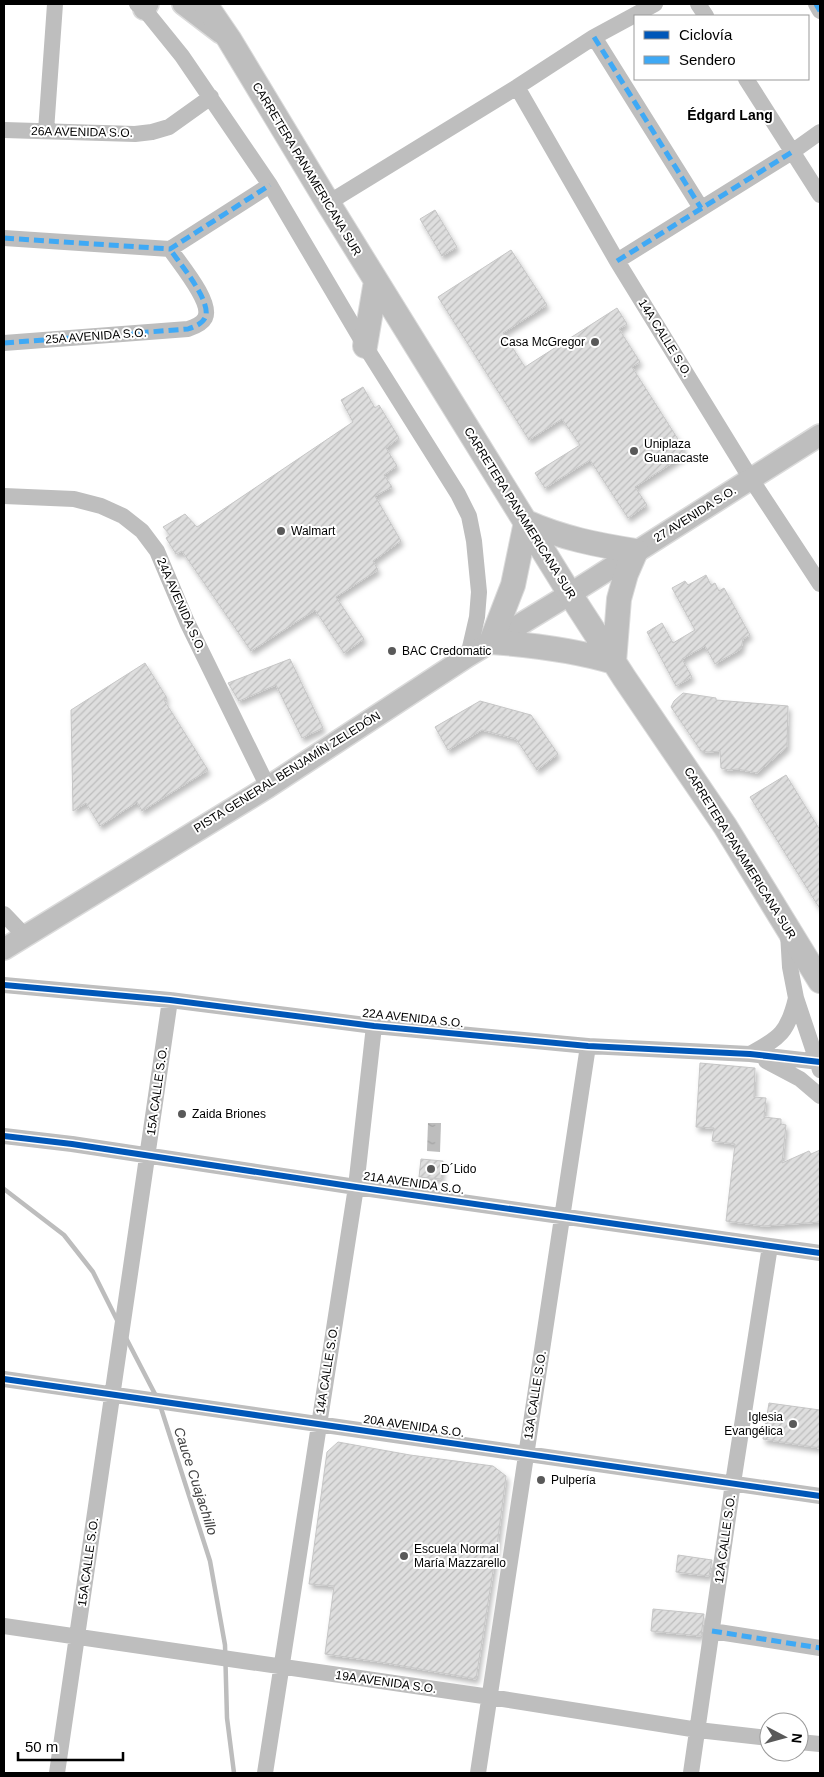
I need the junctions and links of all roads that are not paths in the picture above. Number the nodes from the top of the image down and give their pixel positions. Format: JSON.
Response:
{"nodes":[{"id":1,"x":55,"y":4,"type":"edge"},
{"id":2,"x":183,"y":4,"type":"edge"},
{"id":3,"x":205,"y":4,"type":"edge"},
{"id":4,"x":215,"y":4,"type":"edge"},
{"id":5,"x":655,"y":4,"type":"edge"},
{"id":6,"x":698,"y":4,"type":"edge"},
{"id":7,"x":816,"y":4,"type":"edge"},
{"id":8,"x":143,"y":6,"type":"edge"},
{"id":9,"x":820,"y":11,"type":"edge"},
{"id":10,"x":634,"y":15,"type":"edge"},
{"id":11,"x":635,"y":15,"type":"edge"},
{"id":12,"x":705,"y":15,"type":"edge"},
{"id":13,"x":594,"y":37,"type":"junction"},
{"id":14,"x":229,"y":40,"type":"junction"},
{"id":15,"x":747,"y":80,"type":"edge"},
{"id":16,"x":517,"y":87,"type":"junction"},
{"id":17,"x":211,"y":97,"type":"junction"},
{"id":18,"x":4,"y":130,"type":"edge"},
{"id":19,"x":46,"y":132,"type":"junction"},
{"id":20,"x":820,"y":132,"type":"edge"},
{"id":21,"x":792,"y":152,"type":"junction"},
{"id":22,"x":270,"y":185,"type":"junction"},
{"id":23,"x":820,"y":194,"type":"edge"},
{"id":24,"x":328,"y":203,"type":"junction"},
{"id":25,"x":701,"y":208,"type":"junction"},
{"id":26,"x":4,"y":238,"type":"edge"},
{"id":27,"x":170,"y":249,"type":"junction"},
{"id":28,"x":617,"y":261,"type":"junction"},
{"id":29,"x":376,"y":282,"type":"junction"},
{"id":30,"x":4,"y":343,"type":"edge"},
{"id":31,"x":365,"y":346,"type":"junction"},
{"id":32,"x":820,"y":435,"type":"edge"},
{"id":33,"x":751,"y":479,"type":"junction"},
{"id":34,"x":4,"y":496,"type":"edge"},
{"id":35,"x":526,"y":522,"type":"junction"},
{"id":36,"x":636,"y":551,"type":"junction"},
{"id":37,"x":820,"y":584,"type":"edge"},
{"id":38,"x":570,"y":594,"type":"junction"},
{"id":39,"x":491,"y":642,"type":"junction"},
{"id":40,"x":468,"y":656,"type":"junction"},
{"id":41,"x":614,"y":662,"type":"junction"},
{"id":42,"x":268,"y":787,"type":"junction"},
{"id":43,"x":4,"y":914,"type":"edge"},
{"id":44,"x":788,"y":930,"type":"junction"},
{"id":45,"x":25,"y":936,"type":"junction"},
{"id":46,"x":4,"y":949,"type":"edge"},
{"id":47,"x":818,"y":971,"type":"edge"},
{"id":48,"x":4,"y":985,"type":"edge"},
{"id":49,"x":796,"y":998,"type":"junction"},
{"id":50,"x":170,"y":1000,"type":"junction"},
{"id":51,"x":374,"y":1026,"type":"junction"},
{"id":52,"x":820,"y":1041,"type":"edge"},
{"id":53,"x":588,"y":1046,"type":"junction"},
{"id":54,"x":750,"y":1054,"type":"junction"},
{"id":55,"x":819,"y":1065,"type":"edge"},
{"id":56,"x":820,"y":1096,"type":"edge"},
{"id":57,"x":4,"y":1136,"type":"edge"},
{"id":58,"x":148,"y":1155,"type":"junction"},
{"id":59,"x":356,"y":1187,"type":"junction"},
{"id":60,"x":562,"y":1215,"type":"junction"},
{"id":61,"x":770,"y":1246,"type":"junction"},
{"id":62,"x":820,"y":1253,"type":"edge"},
{"id":63,"x":4,"y":1379,"type":"edge"},
{"id":64,"x":113,"y":1394,"type":"junction"},
{"id":65,"x":319,"y":1423,"type":"junction"},
{"id":66,"x":526,"y":1454,"type":"junction"},
{"id":67,"x":733,"y":1483,"type":"junction"},
{"id":68,"x":820,"y":1496,"type":"edge"},
{"id":69,"x":4,"y":1626,"type":"edge"},
{"id":70,"x":712,"y":1631,"type":"junction"},
{"id":71,"x":77,"y":1637,"type":"junction"},
{"id":72,"x":820,"y":1648,"type":"edge"},
{"id":73,"x":282,"y":1666,"type":"junction"},
{"id":74,"x":490,"y":1697,"type":"junction"},
{"id":75,"x":698,"y":1730,"type":"junction"},
{"id":76,"x":759,"y":1737,"type":"edge"},
{"id":77,"x":57,"y":1773,"type":"edge"},
{"id":78,"x":265,"y":1773,"type":"edge"},
{"id":79,"x":478,"y":1773,"type":"edge"},
{"id":80,"x":691,"y":1773,"type":"edge"}],
"edges":[{"from":1,"to":19,"type":"street"},
{"from":2,"to":14,"type":"main road"},
{"from":3,"to":14,"type":"highway","name":"CARRETERA PANAMERICANA SUR"},
{"from":4,"to":14,"type":"highway","name":"CARRETERA PANAMERICANA SUR"},
{"from":5,"to":11,"type":"street"},
{"from":6,"to":12,"type":"street"},
{"from":7,"to":9,"type":"street"},
{"from":8,"to":17,"type":"street"},
{"from":10,"to":13,"type":"street"},
{"from":13,"to":16,"type":"street"},
{"from":13,"to":25,"type":"street"},
{"from":14,"to":24,"type":"highway","name":"CARRETERA PANAMERICANA SUR"},
{"from":15,"to":21,"type":"street"},
{"from":16,"to":24,"type":"street"},
{"from":16,"to":28,"type":"street","name":"14A CALLE S.O."},
{"from":17,"to":19,"type":"street","name":"26A AVENIDA S.O."},
{"from":17,"to":22,"type":"street"},
{"from":18,"to":19,"type":"street","name":"26A AVENIDA S.O."},
{"from":20,"to":21,"type":"street"},
{"from":21,"to":23,"type":"street"},
{"from":21,"to":25,"type":"street"},
{"from":22,"to":27,"type":"street"},
{"from":22,"to":31,"type":"street"},
{"from":24,"to":29,"type":"highway","name":"CARRETERA PANAMERICANA SUR"},
{"from":25,"to":28,"type":"street"},
{"from":26,"to":27,"type":"street"},
{"from":27,"to":30,"type":"street","name":"25A AVENIDA S.O."},
{"from":28,"to":33,"type":"street","name":"14A CALLE S.O."},
{"from":29,"to":31,"type":"highway"},
{"from":29,"to":35,"type":"highway","name":"CARRETERA PANAMERICANA SUR"},
{"from":31,"to":40,"type":"street"},
{"from":32,"to":33,"type":"main road","name":"27 AVENIDA S.O."},
{"from":33,"to":36,"type":"main road","name":"27 AVENIDA S.O."},
{"from":33,"to":37,"type":"street","name":"14A CALLE S.O."},
{"from":34,"to":42,"type":"street","name":"24A AVENIDA S.O."},
{"from":35,"to":36,"type":"highway"},
{"from":35,"to":38,"type":"highway","name":"CARRETERA PANAMERICANA SUR"},
{"from":35,"to":39,"type":"highway"},
{"from":36,"to":38,"type":"main road","name":"27 AVENIDA S.O."},
{"from":36,"to":41,"type":"highway"},
{"from":38,"to":39,"type":"main road","name":"PISTA GENERAL BENJAMÍN ZELEDÓN"},
{"from":38,"to":41,"type":"highway","name":"CARRETERA PANAMERICANA SUR"},
{"from":39,"to":40,"type":"main road","name":"PISTA GENERAL BENJAMÍN ZELEDÓN"},
{"from":39,"to":41,"type":"highway"},
{"from":40,"to":42,"type":"main road","name":"PISTA GENERAL BENJAMÍN ZELEDÓN"},
{"from":41,"to":44,"type":"highway","name":"CARRETERA PANAMERICANA SUR"},
{"from":42,"to":45,"type":"main road","name":"PISTA GENERAL BENJAMÍN ZELEDÓN"},
{"from":43,"to":45,"type":"street"},
{"from":44,"to":47,"type":"highway","name":"CARRETERA PANAMERICANA SUR"},
{"from":44,"to":49,"type":"street"},
{"from":45,"to":46,"type":"main road","name":"PISTA GENERAL BENJAMÍN ZELEDÓN"},
{"from":48,"to":50,"type":"street","name":"22A AVENIDA S.O."},
{"from":49,"to":54,"type":"street"},
{"from":49,"to":55,"type":"street"},
{"from":50,"to":51,"type":"street","name":"22A AVENIDA S.O."},
{"from":50,"to":58,"type":"street","name":"15A CALLE S.O."},
{"from":51,"to":53,"type":"street","name":"22A AVENIDA S.O."},
{"from":51,"to":59,"type":"street","name":"14A CALLE S.O."},
{"from":52,"to":55,"type":"street"},
{"from":53,"to":54,"type":"street","name":"22A AVENIDA S.O."},
{"from":53,"to":60,"type":"street","name":"13A CALLE S.O."},
{"from":54,"to":55,"type":"street","name":"22A AVENIDA S.O."},
{"from":54,"to":56,"type":"street"},
{"from":57,"to":58,"type":"street","name":"21A AVENIDA S.O."},
{"from":58,"to":59,"type":"street","name":"21A AVENIDA S.O."},
{"from":58,"to":64,"type":"street","name":"15A CALLE S.O."},
{"from":59,"to":60,"type":"street","name":"21A AVENIDA S.O."},
{"from":59,"to":65,"type":"street","name":"14A CALLE S.O."},
{"from":60,"to":61,"type":"street","name":"21A AVENIDA S.O."},
{"from":60,"to":66,"type":"street","name":"13A CALLE S.O."},
{"from":61,"to":62,"type":"street","name":"21A AVENIDA S.O."},
{"from":61,"to":67,"type":"street","name":"12A CALLE S.O."},
{"from":63,"to":64,"type":"street","name":"20A AVENIDA S.O."},
{"from":64,"to":65,"type":"street","name":"20A AVENIDA S.O."},
{"from":64,"to":71,"type":"street","name":"15A CALLE S.O."},
{"from":65,"to":66,"type":"street","name":"20A AVENIDA S.O."},
{"from":65,"to":73,"type":"street","name":"14A CALLE S.O."},
{"from":66,"to":67,"type":"street","name":"20A AVENIDA S.O."},
{"from":66,"to":74,"type":"street","name":"13A CALLE S.O."},
{"from":67,"to":68,"type":"street","name":"20A AVENIDA S.O."},
{"from":67,"to":70,"type":"street","name":"12A CALLE S.O."},
{"from":69,"to":71,"type":"street","name":"19A AVENIDA S.O."},
{"from":70,"to":72,"type":"street"},
{"from":70,"to":75,"type":"street","name":"12A CALLE S.O."},
{"from":71,"to":73,"type":"street","name":"19A AVENIDA S.O."},
{"from":71,"to":77,"type":"street","name":"15A CALLE S.O."},
{"from":73,"to":74,"type":"street","name":"19A AVENIDA S.O."},
{"from":73,"to":78,"type":"street","name":"14A CALLE S.O."},
{"from":74,"to":75,"type":"street","name":"19A AVENIDA S.O."},
{"from":74,"to":79,"type":"street","name":"13A CALLE S.O."},
{"from":75,"to":76,"type":"street","name":"19A AVENIDA S.O."},
{"from":75,"to":80,"type":"street","name":"12A CALLE S.O."}]}
